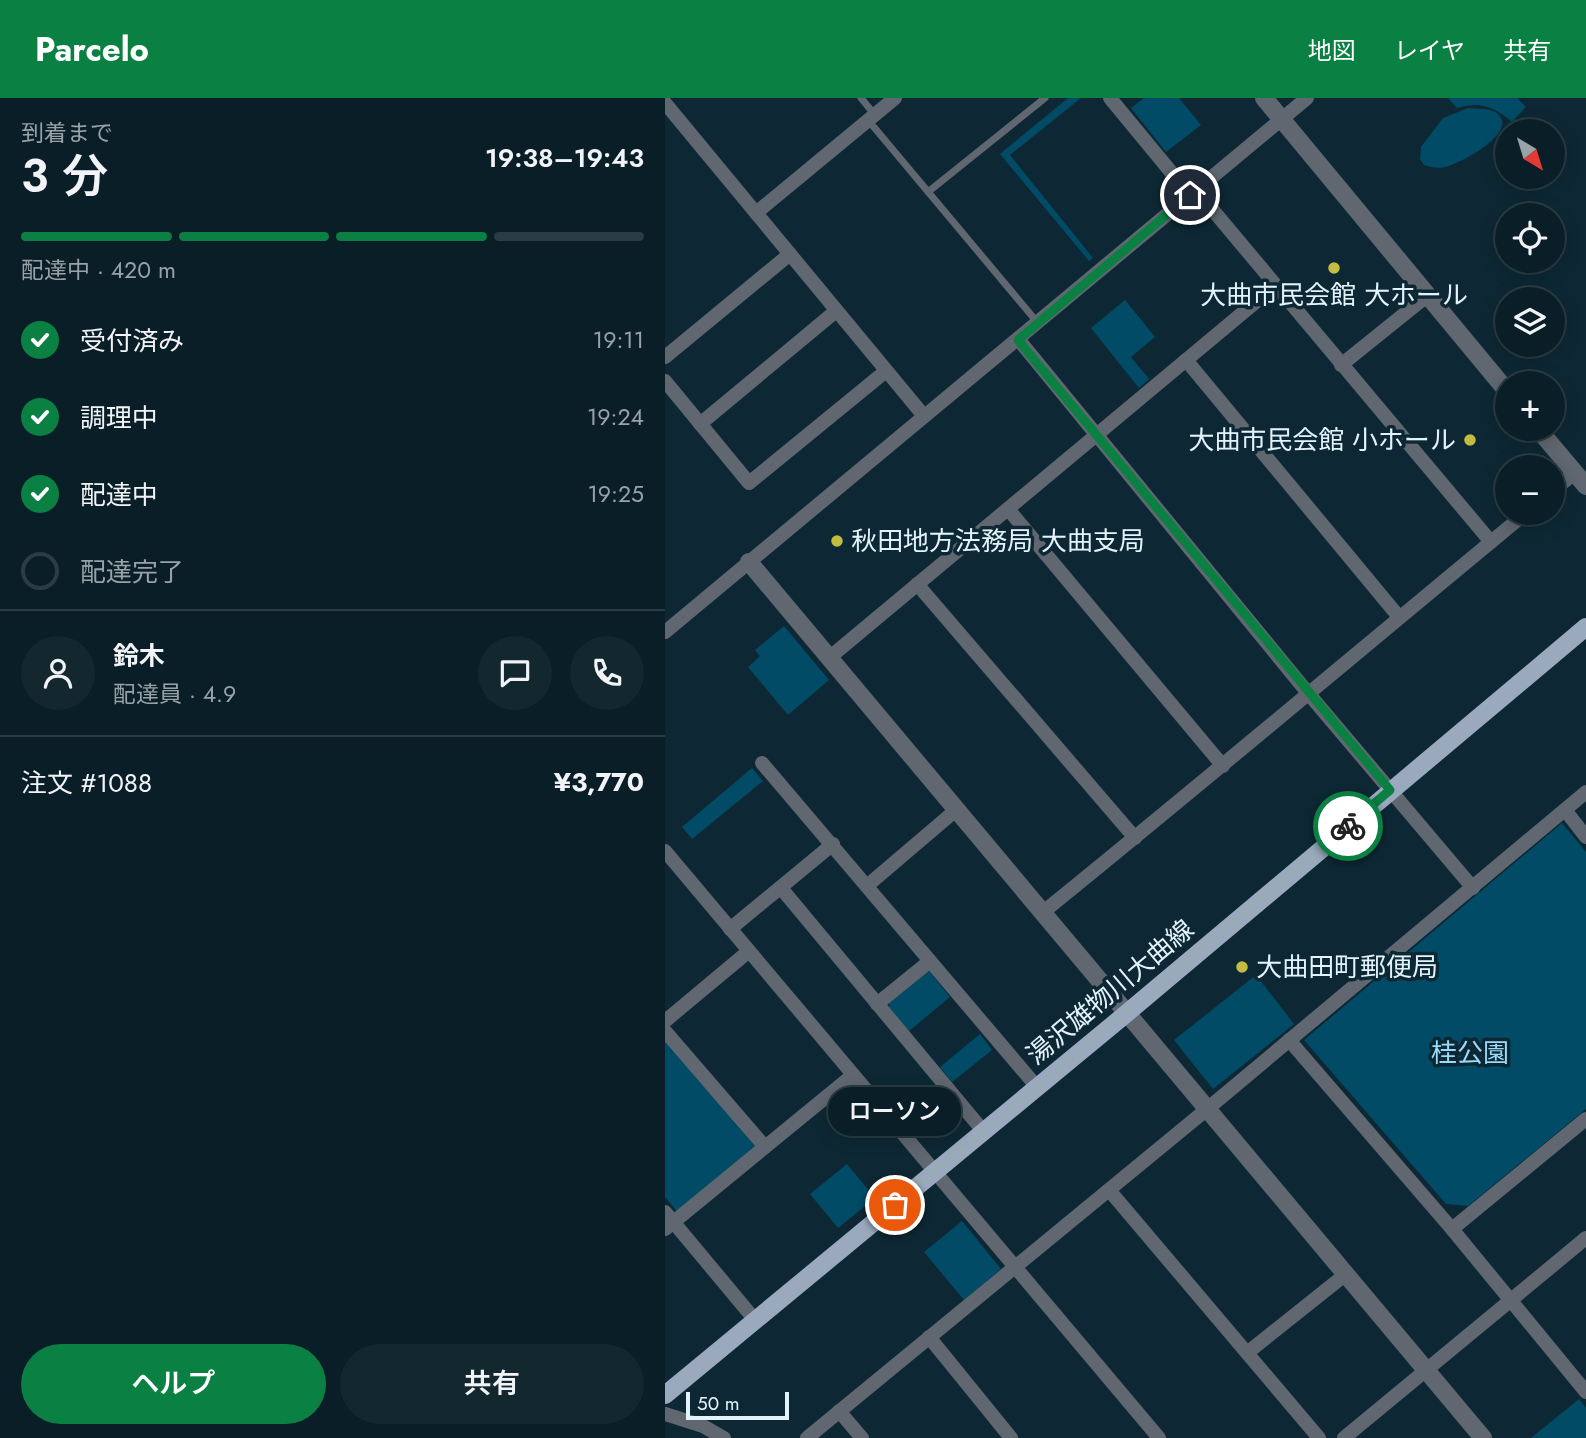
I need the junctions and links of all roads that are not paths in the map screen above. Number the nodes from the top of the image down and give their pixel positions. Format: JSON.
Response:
{"nodes":[{"id":1,"x":861,"y":98,"type":"edge"},
{"id":2,"x":895,"y":98,"type":"edge"},
{"id":3,"x":1045,"y":98,"type":"edge"},
{"id":4,"x":1110,"y":98,"type":"edge"},
{"id":5,"x":1264,"y":98,"type":"edge"},
{"id":6,"x":1307,"y":98,"type":"edge"},
{"id":7,"x":665,"y":103,"type":"edge"},
{"id":8,"x":871,"y":118,"type":"junction"},
{"id":9,"x":1282,"y":119,"type":"junction"},
{"id":10,"x":928,"y":192,"type":"junction"},
{"id":11,"x":1193,"y":192,"type":"junction"},
{"id":12,"x":756,"y":213,"type":"junction"},
{"id":13,"x":790,"y":254,"type":"junction"},
{"id":14,"x":1275,"y":286,"type":"junction"},
{"id":15,"x":1428,"y":295,"type":"junction"},
{"id":16,"x":836,"y":311,"type":"junction"},
{"id":17,"x":1037,"y":323,"type":"junction"},
{"id":18,"x":1018,"y":340,"type":"junction"},
{"id":19,"x":665,"y":357,"type":"edge"},
{"id":20,"x":1185,"y":360,"type":"junction"},
{"id":21,"x":1341,"y":365,"type":"junction"},
{"id":22,"x":886,"y":371,"type":"junction"},
{"id":23,"x":1495,"y":376,"type":"edge"},
{"id":24,"x":665,"y":381,"type":"edge"},
{"id":25,"x":924,"y":416,"type":"junction"},
{"id":26,"x":701,"y":424,"type":"junction"},
{"id":27,"x":1096,"y":436,"type":"junction"},
{"id":28,"x":1548,"y":441,"type":"edge"},
{"id":29,"x":1580,"y":480,"type":"edge"},
{"id":30,"x":1007,"y":509,"type":"junction"},
{"id":31,"x":1511,"y":525,"type":"edge"},
{"id":32,"x":1491,"y":541,"type":"junction"},
{"id":33,"x":749,"y":562,"type":"junction"},
{"id":34,"x":917,"y":584,"type":"junction"},
{"id":35,"x":1399,"y":617,"type":"junction"},
{"id":36,"x":1586,"y":627,"type":"edge"},
{"id":37,"x":665,"y":632,"type":"edge"},
{"id":38,"x":829,"y":658,"type":"junction"},
{"id":39,"x":1308,"y":693,"type":"junction"},
{"id":40,"x":762,"y":763,"type":"dead end"},
{"id":41,"x":1223,"y":766,"type":"junction"},
{"id":42,"x":1390,"y":790,"type":"junction"},
{"id":43,"x":1586,"y":792,"type":"edge"},
{"id":44,"x":956,"y":810,"type":"junction"},
{"id":45,"x":1565,"y":810,"type":"junction"},
{"id":46,"x":1586,"y":837,"type":"edge"},
{"id":47,"x":1135,"y":838,"type":"junction"},
{"id":48,"x":833,"y":844,"type":"junction"},
{"id":49,"x":665,"y":851,"type":"edge"},
{"id":50,"x":868,"y":885,"type":"junction"},
{"id":51,"x":781,"y":888,"type":"junction"},
{"id":52,"x":1473,"y":888,"type":"junction"},
{"id":53,"x":1042,"y":913,"type":"junction"},
{"id":54,"x":730,"y":929,"type":"junction"},
{"id":55,"x":749,"y":951,"type":"junction"},
{"id":56,"x":930,"y":961,"type":"junction"},
{"id":57,"x":877,"y":1004,"type":"junction"},
{"id":58,"x":1127,"y":1013,"type":"junction"},
{"id":59,"x":665,"y":1021,"type":"edge"},
{"id":60,"x":665,"y":1031,"type":"edge"},
{"id":61,"x":1289,"y":1040,"type":"junction"},
{"id":62,"x":853,"y":1074,"type":"junction"},
{"id":63,"x":1037,"y":1087,"type":"junction"},
{"id":64,"x":1206,"y":1110,"type":"junction"},
{"id":65,"x":1586,"y":1119,"type":"edge"},
{"id":66,"x":984,"y":1132,"type":"junction"},
{"id":67,"x":765,"y":1147,"type":"junction"},
{"id":68,"x":935,"y":1172,"type":"junction"},
{"id":69,"x":1109,"y":1189,"type":"junction"},
{"id":70,"x":668,"y":1221,"type":"edge"},
{"id":71,"x":1452,"y":1228,"type":"junction"},
{"id":72,"x":1586,"y":1238,"type":"edge"},
{"id":73,"x":1015,"y":1267,"type":"junction"},
{"id":74,"x":1346,"y":1274,"type":"junction"},
{"id":75,"x":1510,"y":1299,"type":"junction"},
{"id":76,"x":755,"y":1320,"type":"junction"},
{"id":77,"x":929,"y":1337,"type":"junction"},
{"id":78,"x":1247,"y":1353,"type":"junction"},
{"id":79,"x":1427,"y":1370,"type":"junction"},
{"id":80,"x":1586,"y":1392,"type":"edge"},
{"id":81,"x":665,"y":1395,"type":"edge"},
{"id":82,"x":839,"y":1411,"type":"junction"},
{"id":83,"x":665,"y":1414,"type":"edge"},
{"id":84,"x":724,"y":1438,"type":"edge"},
{"id":85,"x":807,"y":1438,"type":"edge"},
{"id":86,"x":862,"y":1438,"type":"edge"},
{"id":87,"x":1011,"y":1438,"type":"edge"},
{"id":88,"x":1159,"y":1438,"type":"edge"},
{"id":89,"x":1318,"y":1438,"type":"edge"},
{"id":90,"x":1344,"y":1438,"type":"edge"},
{"id":91,"x":1483,"y":1438,"type":"edge"}],
"edges":[{"from":1,"to":8,"type":"lane"},
{"from":2,"to":8,"type":"street"},
{"from":3,"to":10,"type":"lane"},
{"from":4,"to":11,"type":"street"},
{"from":5,"to":9,"type":"street"},
{"from":6,"to":9,"type":"street"},
{"from":7,"to":12,"type":"street"},
{"from":8,"to":10,"type":"lane"},
{"from":8,"to":12,"type":"street"},
{"from":9,"to":11,"type":"street"},
{"from":9,"to":15,"type":"street"},
{"from":10,"to":17,"type":"lane"},
{"from":11,"to":14,"type":"street"},
{"from":11,"to":17,"type":"street"},
{"from":12,"to":13,"type":"street"},
{"from":13,"to":16,"type":"street"},
{"from":13,"to":19,"type":"street"},
{"from":14,"to":20,"type":"street"},
{"from":14,"to":21,"type":"street"},
{"from":15,"to":21,"type":"street"},
{"from":15,"to":23,"type":"street"},
{"from":16,"to":22,"type":"street"},
{"from":16,"to":26,"type":"street"},
{"from":17,"to":18,"type":"street"},
{"from":18,"to":25,"type":"street"},
{"from":18,"to":27,"type":"street"},
{"from":20,"to":27,"type":"street"},
{"from":20,"to":35,"type":"street"},
{"from":21,"to":32,"type":"street"},
{"from":22,"to":25,"type":"street"},
{"from":22,"to":26,"type":"street"},
{"from":24,"to":26,"type":"street"},
{"from":25,"to":33,"type":"street"},
{"from":27,"to":30,"type":"street"},
{"from":27,"to":39,"type":"street"},
{"from":28,"to":29,"type":"street"},
{"from":30,"to":34,"type":"street"},
{"from":30,"to":41,"type":"street"},
{"from":31,"to":32,"type":"street"},
{"from":32,"to":35,"type":"street"},
{"from":33,"to":37,"type":"street"},
{"from":33,"to":38,"type":"street"},
{"from":34,"to":38,"type":"street"},
{"from":34,"to":47,"type":"street"},
{"from":35,"to":39,"type":"street"},
{"from":36,"to":42,"type":"main road","name":"湯沢雄物川大曲線"},
{"from":38,"to":44,"type":"street"},
{"from":39,"to":41,"type":"street"},
{"from":39,"to":42,"type":"street"},
{"from":40,"to":48,"type":"street"},
{"from":41,"to":47,"type":"street"},
{"from":42,"to":52,"type":"street"},
{"from":42,"to":58,"type":"main road","name":"湯沢雄物川大曲線"},
{"from":43,"to":45,"type":"street"},
{"from":44,"to":50,"type":"street"},
{"from":44,"to":53,"type":"street"},
{"from":45,"to":46,"type":"street"},
{"from":45,"to":52,"type":"street"},
{"from":47,"to":53,"type":"street"},
{"from":48,"to":50,"type":"street"},
{"from":48,"to":51,"type":"street"},
{"from":49,"to":54,"type":"street"},
{"from":50,"to":56,"type":"street"},
{"from":51,"to":54,"type":"street"},
{"from":51,"to":57,"type":"street"},
{"from":52,"to":61,"type":"street"},
{"from":53,"to":58,"type":"street"},
{"from":54,"to":55,"type":"street"},
{"from":55,"to":59,"type":"street"},
{"from":55,"to":62,"type":"street"},
{"from":56,"to":57,"type":"street"},
{"from":56,"to":63,"type":"street"},
{"from":57,"to":66,"type":"street"},
{"from":58,"to":63,"type":"main road","name":"湯沢雄物川大曲線"},
{"from":58,"to":64,"type":"street"},
{"from":60,"to":67,"type":"street"},
{"from":61,"to":64,"type":"street"},
{"from":61,"to":71,"type":"street"},
{"from":62,"to":67,"type":"street"},
{"from":62,"to":68,"type":"street"},
{"from":63,"to":66,"type":"main road","name":"湯沢雄物川大曲線"},
{"from":64,"to":69,"type":"street"},
{"from":64,"to":74,"type":"street"},
{"from":65,"to":71,"type":"street"},
{"from":66,"to":68,"type":"main road","name":"湯沢雄物川大曲線"},
{"from":67,"to":70,"type":"street"},
{"from":68,"to":73,"type":"street"},
{"from":68,"to":76,"type":"main road","name":"湯沢雄物川大曲線"},
{"from":69,"to":73,"type":"street"},
{"from":69,"to":78,"type":"street"},
{"from":70,"to":76,"type":"street"},
{"from":71,"to":75,"type":"street"},
{"from":72,"to":75,"type":"street"},
{"from":73,"to":77,"type":"street"},
{"from":73,"to":88,"type":"street"},
{"from":74,"to":78,"type":"street"},
{"from":74,"to":79,"type":"street"},
{"from":75,"to":79,"type":"street"},
{"from":75,"to":80,"type":"street"},
{"from":76,"to":81,"type":"main road","name":"湯沢雄物川大曲線"},
{"from":77,"to":82,"type":"street"},
{"from":77,"to":87,"type":"street"},
{"from":78,"to":89,"type":"street"},
{"from":79,"to":90,"type":"street"},
{"from":79,"to":91,"type":"street"},
{"from":82,"to":85,"type":"street"},
{"from":82,"to":86,"type":"street"},
{"from":83,"to":84,"type":"street"}]}
